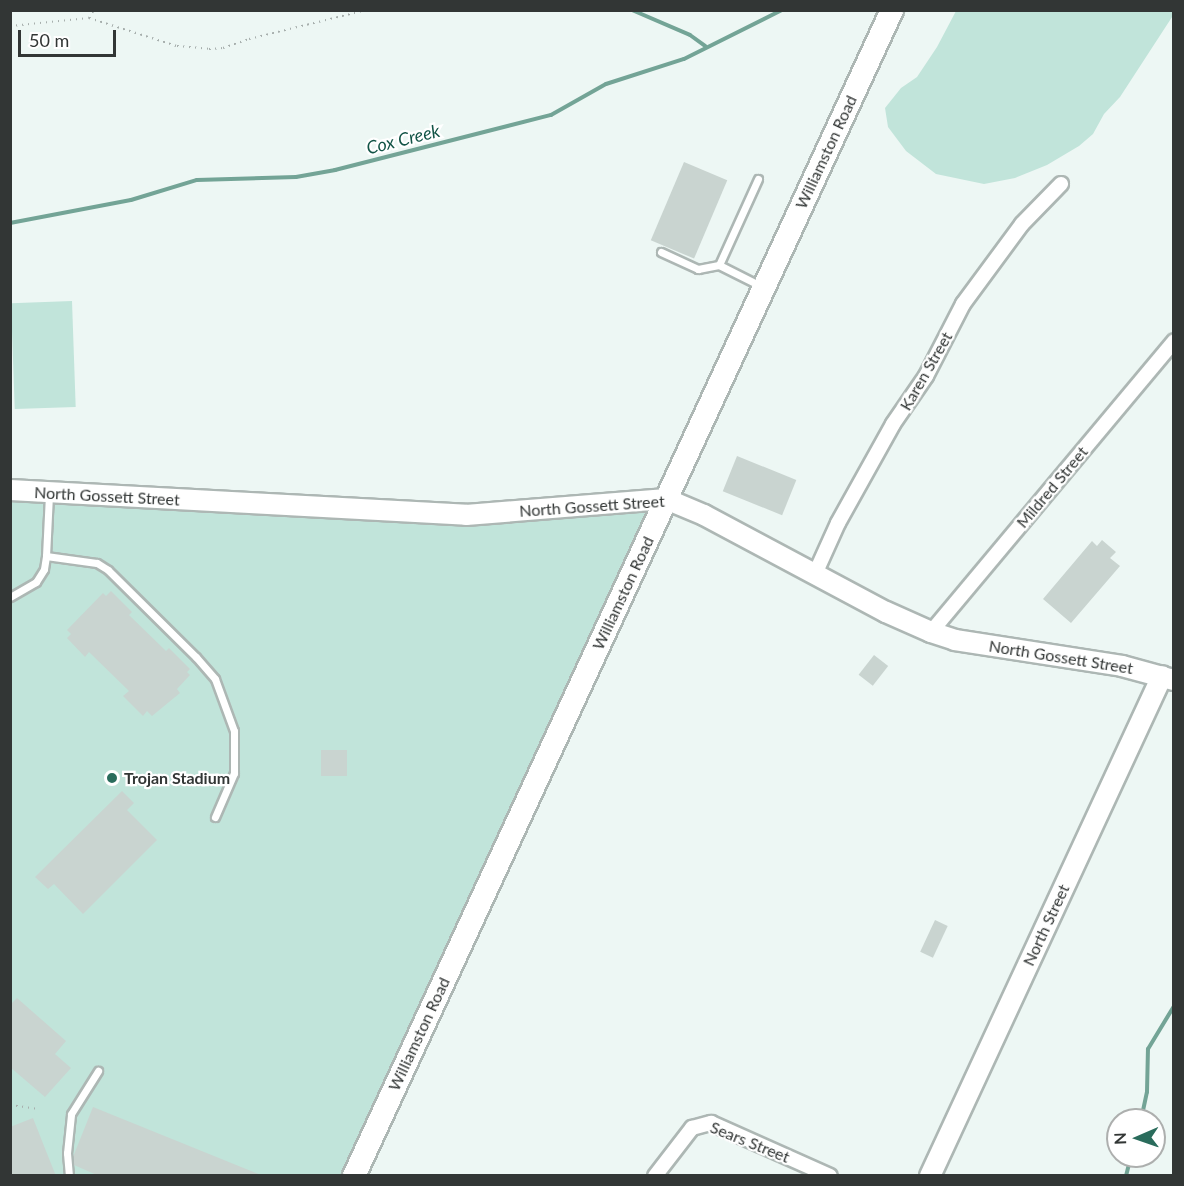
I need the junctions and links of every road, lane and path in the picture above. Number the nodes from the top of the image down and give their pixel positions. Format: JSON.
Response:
{"nodes":[{"id":1,"x":94,"y":10,"type":"edge"},
{"id":2,"x":366,"y":10,"type":"edge"},
{"id":3,"x":892,"y":10,"type":"edge"},
{"id":4,"x":89,"y":18,"type":"junction"},
{"id":5,"x":10,"y":26,"type":"edge"},
{"id":6,"x":758,"y":179,"type":"dead end"},
{"id":7,"x":1061,"y":184,"type":"dead end"},
{"id":8,"x":661,"y":252,"type":"dead end"},
{"id":9,"x":719,"y":265,"type":"junction"},
{"id":10,"x":763,"y":288,"type":"junction"},
{"id":11,"x":1173,"y":341,"type":"edge"},
{"id":12,"x":10,"y":490,"type":"edge"},
{"id":13,"x":49,"y":492,"type":"junction"},
{"id":14,"x":666,"y":499,"type":"junction"},
{"id":15,"x":46,"y":556,"type":"junction"},
{"id":16,"x":815,"y":574,"type":"junction"},
{"id":17,"x":10,"y":597,"type":"edge"},
{"id":18,"x":931,"y":632,"type":"junction"},
{"id":19,"x":1168,"y":678,"type":"edge"},
{"id":20,"x":215,"y":817,"type":"dead end"},
{"id":21,"x":98,"y":1071,"type":"dead end"},
{"id":22,"x":10,"y":1105,"type":"edge"},
{"id":23,"x":37,"y":1109,"type":"dead end"},
{"id":24,"x":69,"y":1176,"type":"edge"},
{"id":25,"x":354,"y":1176,"type":"edge"},
{"id":26,"x":655,"y":1176,"type":"edge"},
{"id":27,"x":831,"y":1176,"type":"edge"},
{"id":28,"x":930,"y":1176,"type":"edge"}],
"edges":[{"from":1,"to":4,"type":"path"},
{"from":2,"to":4,"type":"path"},
{"from":3,"to":10,"type":"main road","name":"Williamston Road"},
{"from":4,"to":5,"type":"path"},
{"from":6,"to":9,"type":"lane"},
{"from":7,"to":16,"type":"street","name":"Karen Street"},
{"from":8,"to":9,"type":"lane"},
{"from":9,"to":10,"type":"lane"},
{"from":10,"to":14,"type":"main road","name":"Williamston Road"},
{"from":11,"to":18,"type":"street","name":"Mildred Street"},
{"from":12,"to":13,"type":"street","name":"North Gossett Street"},
{"from":13,"to":14,"type":"street","name":"North Gossett Street"},
{"from":13,"to":15,"type":"lane"},
{"from":14,"to":16,"type":"street","name":"North Gossett Street"},
{"from":14,"to":25,"type":"main road","name":"Williamston Road"},
{"from":15,"to":17,"type":"lane"},
{"from":15,"to":20,"type":"lane"},
{"from":16,"to":18,"type":"street","name":"North Gossett Street"},
{"from":18,"to":19,"type":"street","name":"North Gossett Street"},
{"from":19,"to":28,"type":"street","name":"North Street"},
{"from":21,"to":24,"type":"lane"},
{"from":22,"to":23,"type":"path"},
{"from":26,"to":27,"type":"street","name":"Sears Street"}]}
